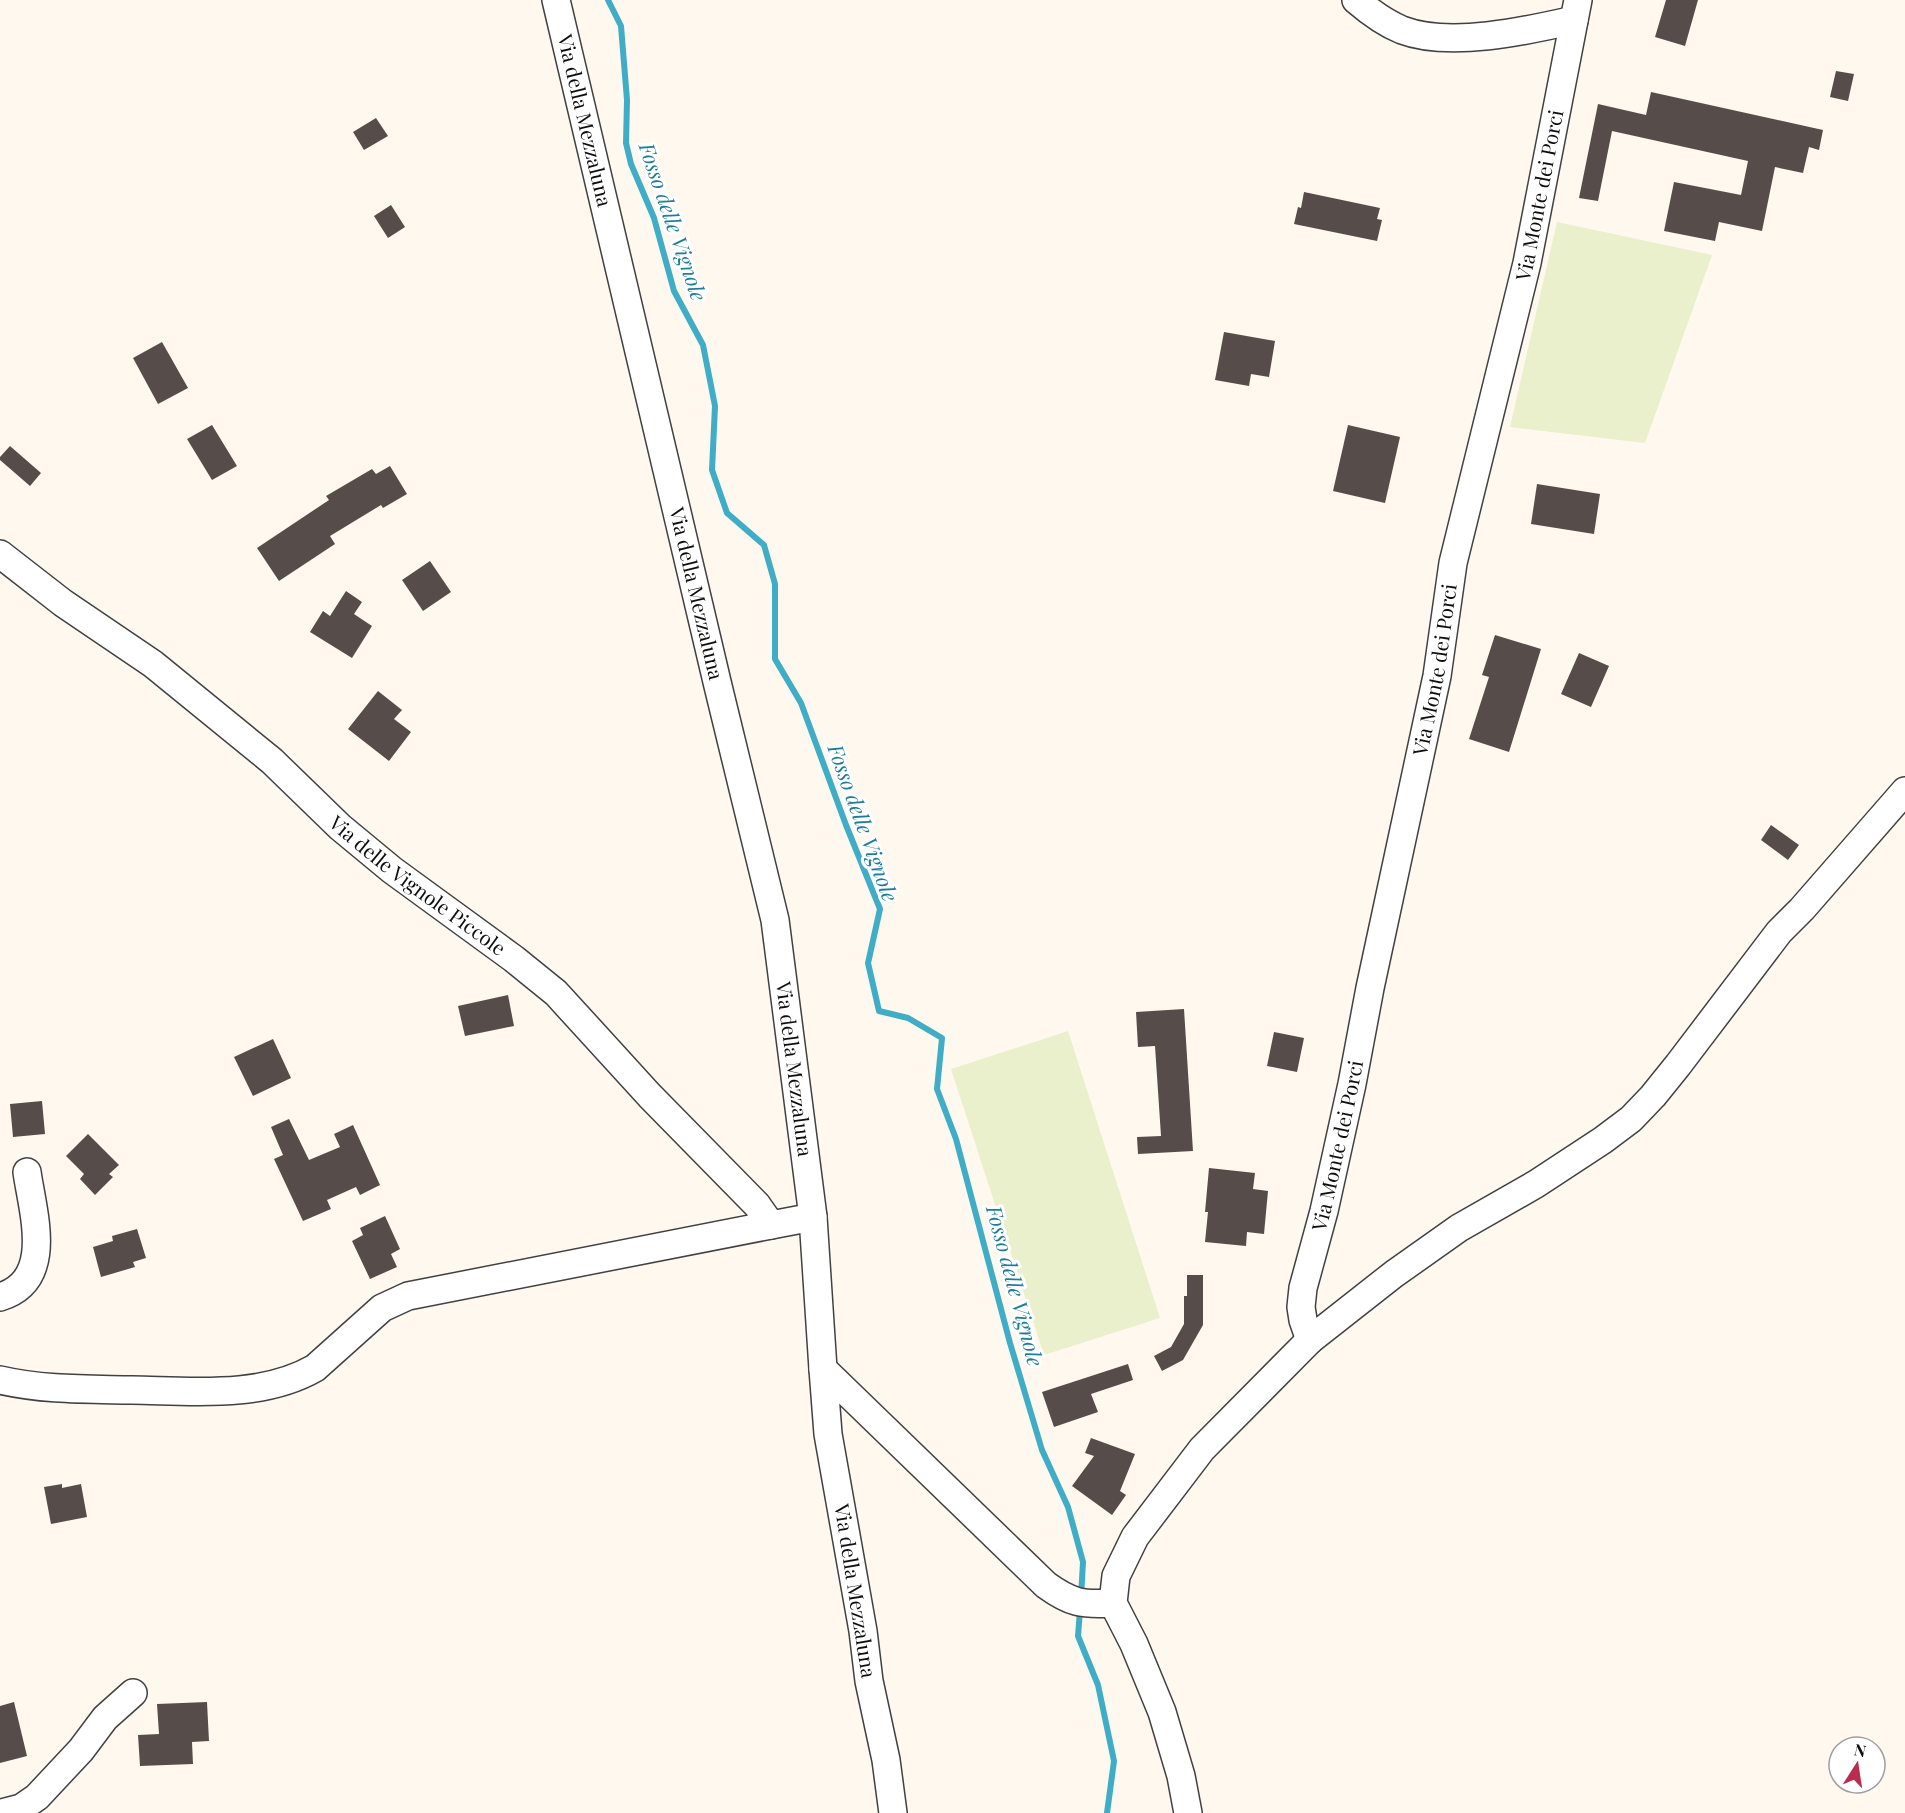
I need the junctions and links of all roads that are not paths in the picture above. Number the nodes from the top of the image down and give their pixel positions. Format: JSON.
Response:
{"nodes":[{"id":1,"x":556,"y":0,"type":"edge"},
{"id":2,"x":1356,"y":0,"type":"edge"},
{"id":3,"x":1576,"y":10,"type":"edge"},
{"id":4,"x":0,"y":554,"type":"edge"},
{"id":5,"x":1905,"y":791,"type":"edge"},
{"id":6,"x":27,"y":1172,"type":"dead end"},
{"id":7,"x":811,"y":1204,"type":"junction"},
{"id":8,"x":771,"y":1225,"type":"junction"},
{"id":9,"x":0,"y":1297,"type":"edge"},
{"id":10,"x":1310,"y":1340,"type":"junction"},
{"id":11,"x":823,"y":1369,"type":"junction"},
{"id":12,"x":0,"y":1380,"type":"edge"},
{"id":13,"x":1113,"y":1603,"type":"junction"},
{"id":14,"x":133,"y":1693,"type":"dead end"},
{"id":15,"x":2,"y":1813,"type":"edge"},
{"id":16,"x":893,"y":1813,"type":"edge"},
{"id":17,"x":1188,"y":1813,"type":"edge"}],
"edges":[{"from":1,"to":7,"type":"street","name":"Via della Mezzaluna"},
{"from":2,"to":3,"type":"street"},
{"from":3,"to":10,"type":"street","name":"Via Monte dei Porci"},
{"from":4,"to":8,"type":"street","name":"Via delle Vignole Piccole"},
{"from":5,"to":10,"type":"street"},
{"from":6,"to":9,"type":"street"},
{"from":7,"to":8,"type":"street"},
{"from":7,"to":11,"type":"street","name":"Via della Mezzaluna"},
{"from":8,"to":12,"type":"street"},
{"from":10,"to":13,"type":"street"},
{"from":11,"to":13,"type":"street"},
{"from":11,"to":16,"type":"street","name":"Via della Mezzaluna"},
{"from":13,"to":17,"type":"street"},
{"from":14,"to":15,"type":"street"}]}
